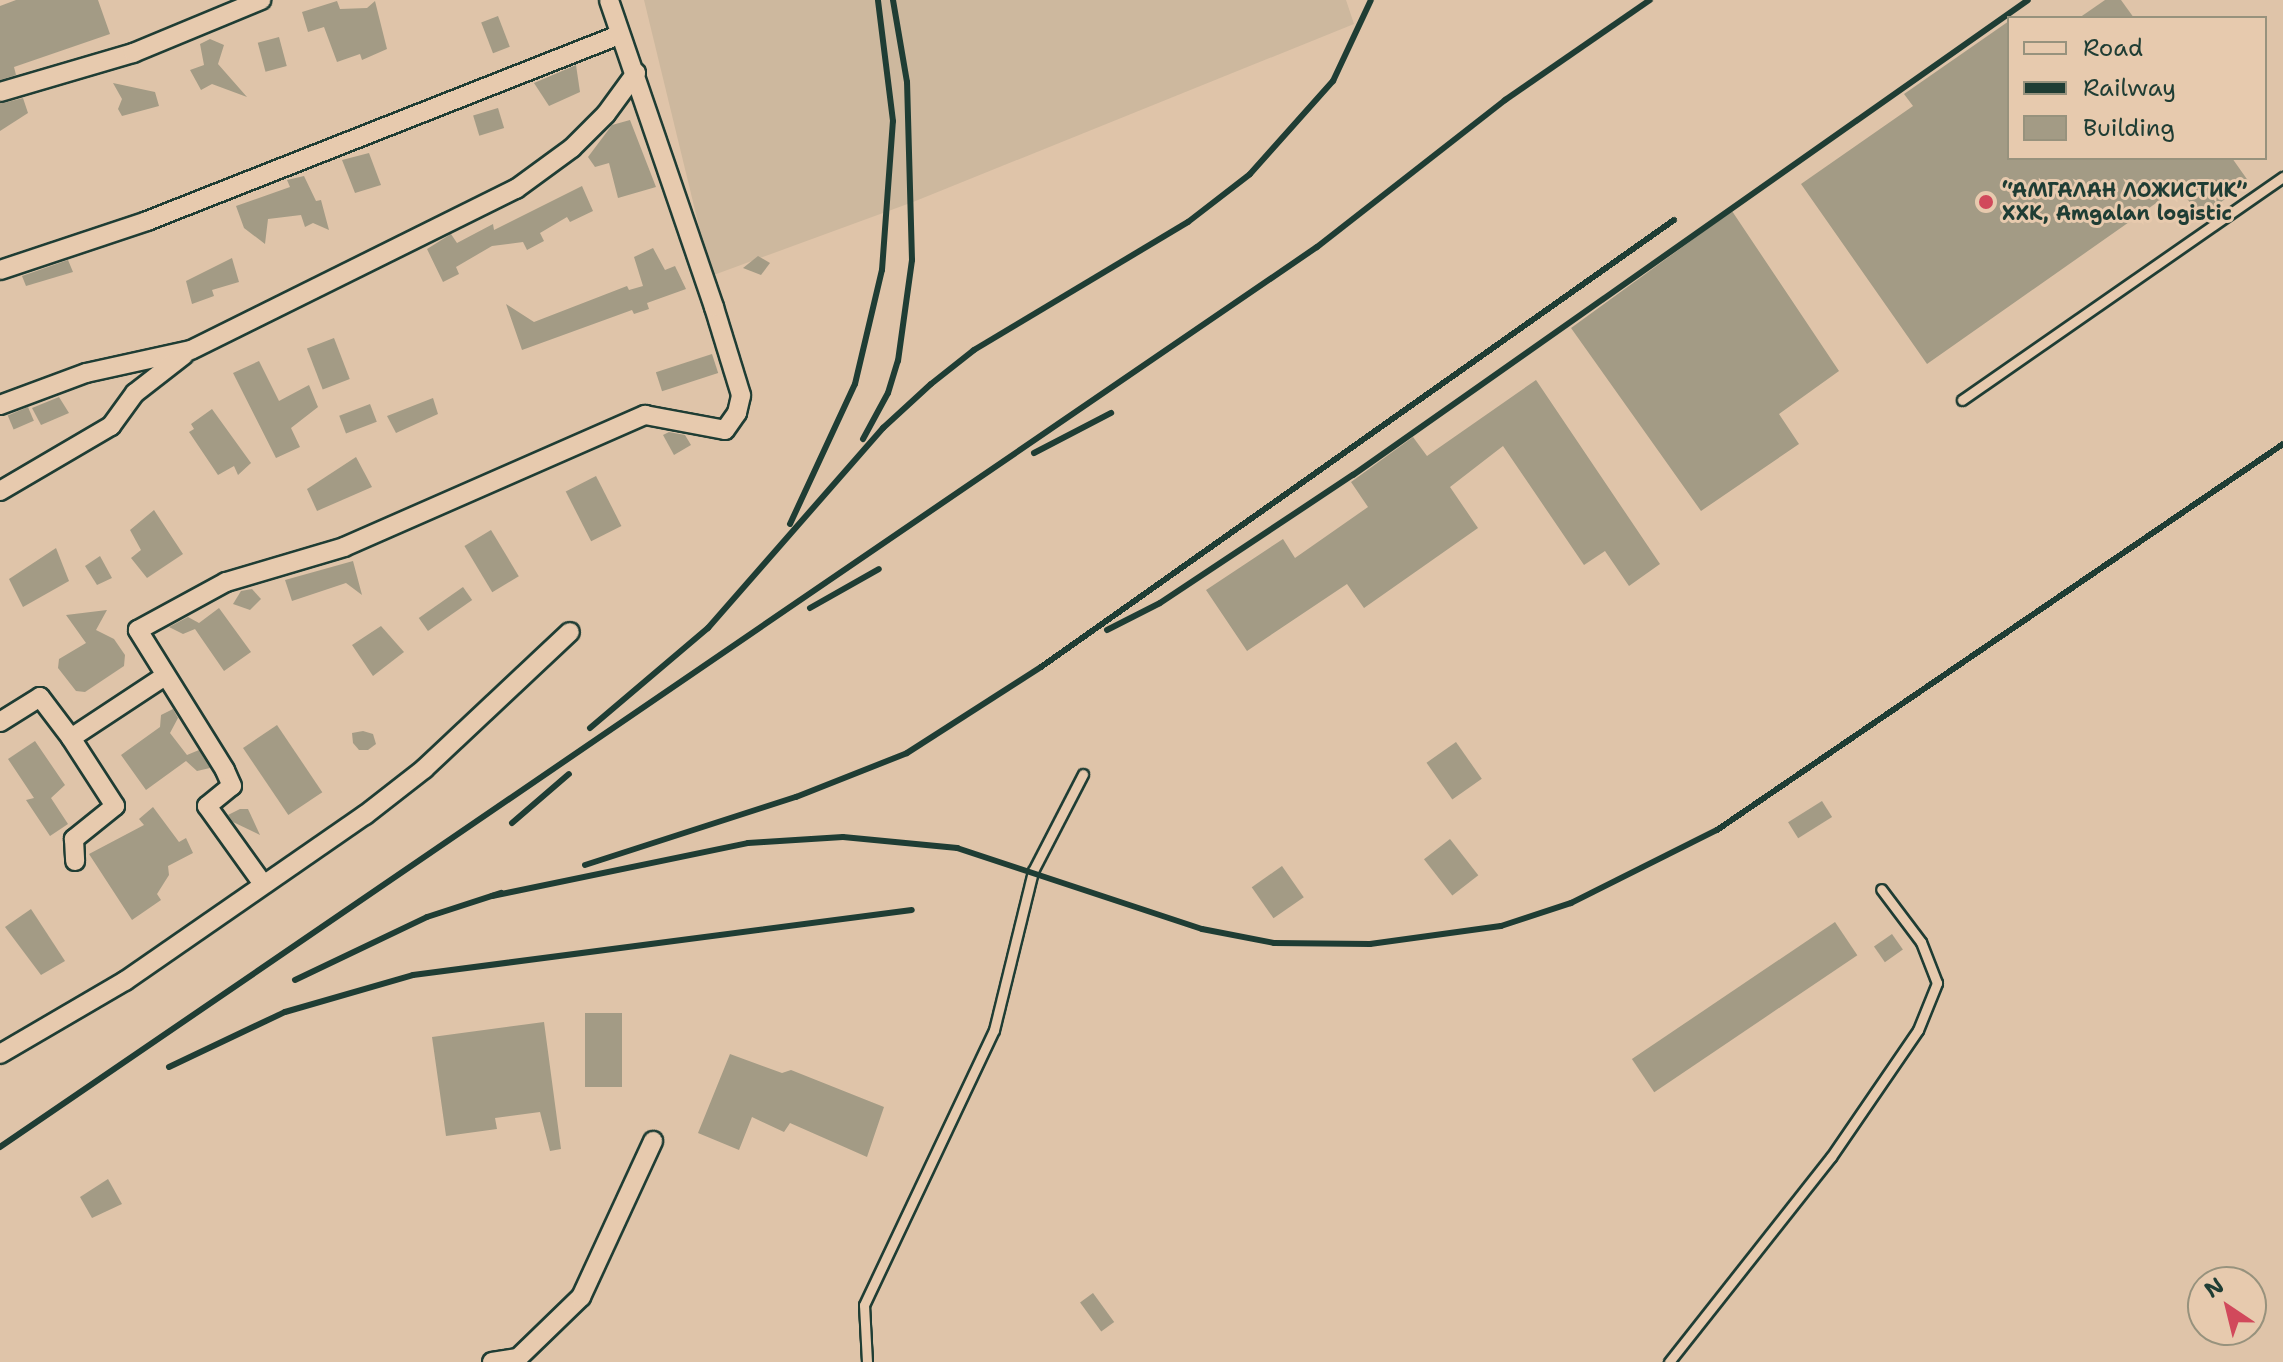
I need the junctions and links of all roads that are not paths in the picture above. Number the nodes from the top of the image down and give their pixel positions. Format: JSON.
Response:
{"nodes":[{"id":1,"x":261,"y":0,"type":"edge"},
{"id":2,"x":609,"y":0,"type":"edge"},
{"id":3,"x":619,"y":35,"type":"junction"},
{"id":4,"x":636,"y":73,"type":"junction"},
{"id":5,"x":0,"y":92,"type":"edge"},
{"id":6,"x":2283,"y":177,"type":"edge"},
{"id":7,"x":0,"y":270,"type":"edge"},
{"id":8,"x":191,"y":350,"type":"junction"},
{"id":9,"x":1962,"y":400,"type":"dead end"},
{"id":10,"x":0,"y":405,"type":"edge"},
{"id":11,"x":0,"y":491,"type":"edge"},
{"id":12,"x":570,"y":632,"type":"dead end"},
{"id":13,"x":165,"y":676,"type":"junction"},
{"id":14,"x":0,"y":722,"type":"edge"},
{"id":15,"x":71,"y":738,"type":"junction"},
{"id":16,"x":1083,"y":774,"type":"dead end"},
{"id":17,"x":75,"y":861,"type":"dead end"},
{"id":18,"x":263,"y":884,"type":"junction"},
{"id":19,"x":1881,"y":889,"type":"dead end"},
{"id":20,"x":0,"y":1054,"type":"edge"},
{"id":21,"x":653,"y":1141,"type":"dead end"},
{"id":22,"x":492,"y":1362,"type":"edge"},
{"id":23,"x":867,"y":1362,"type":"edge"},
{"id":24,"x":1669,"y":1362,"type":"edge"}],
"edges":[{"from":1,"to":5,"type":"street"},
{"from":2,"to":3,"type":"street"},
{"from":3,"to":4,"type":"street"},
{"from":3,"to":7,"type":"street"},
{"from":4,"to":8,"type":"street"},
{"from":4,"to":13,"type":"street"},
{"from":6,"to":9,"type":"lane"},
{"from":8,"to":10,"type":"street"},
{"from":8,"to":11,"type":"street"},
{"from":12,"to":18,"type":"street"},
{"from":13,"to":15,"type":"street"},
{"from":13,"to":18,"type":"street"},
{"from":14,"to":15,"type":"street"},
{"from":15,"to":17,"type":"street"},
{"from":16,"to":23,"type":"lane"},
{"from":18,"to":20,"type":"street"},
{"from":19,"to":24,"type":"lane"},
{"from":21,"to":22,"type":"street"}]}
